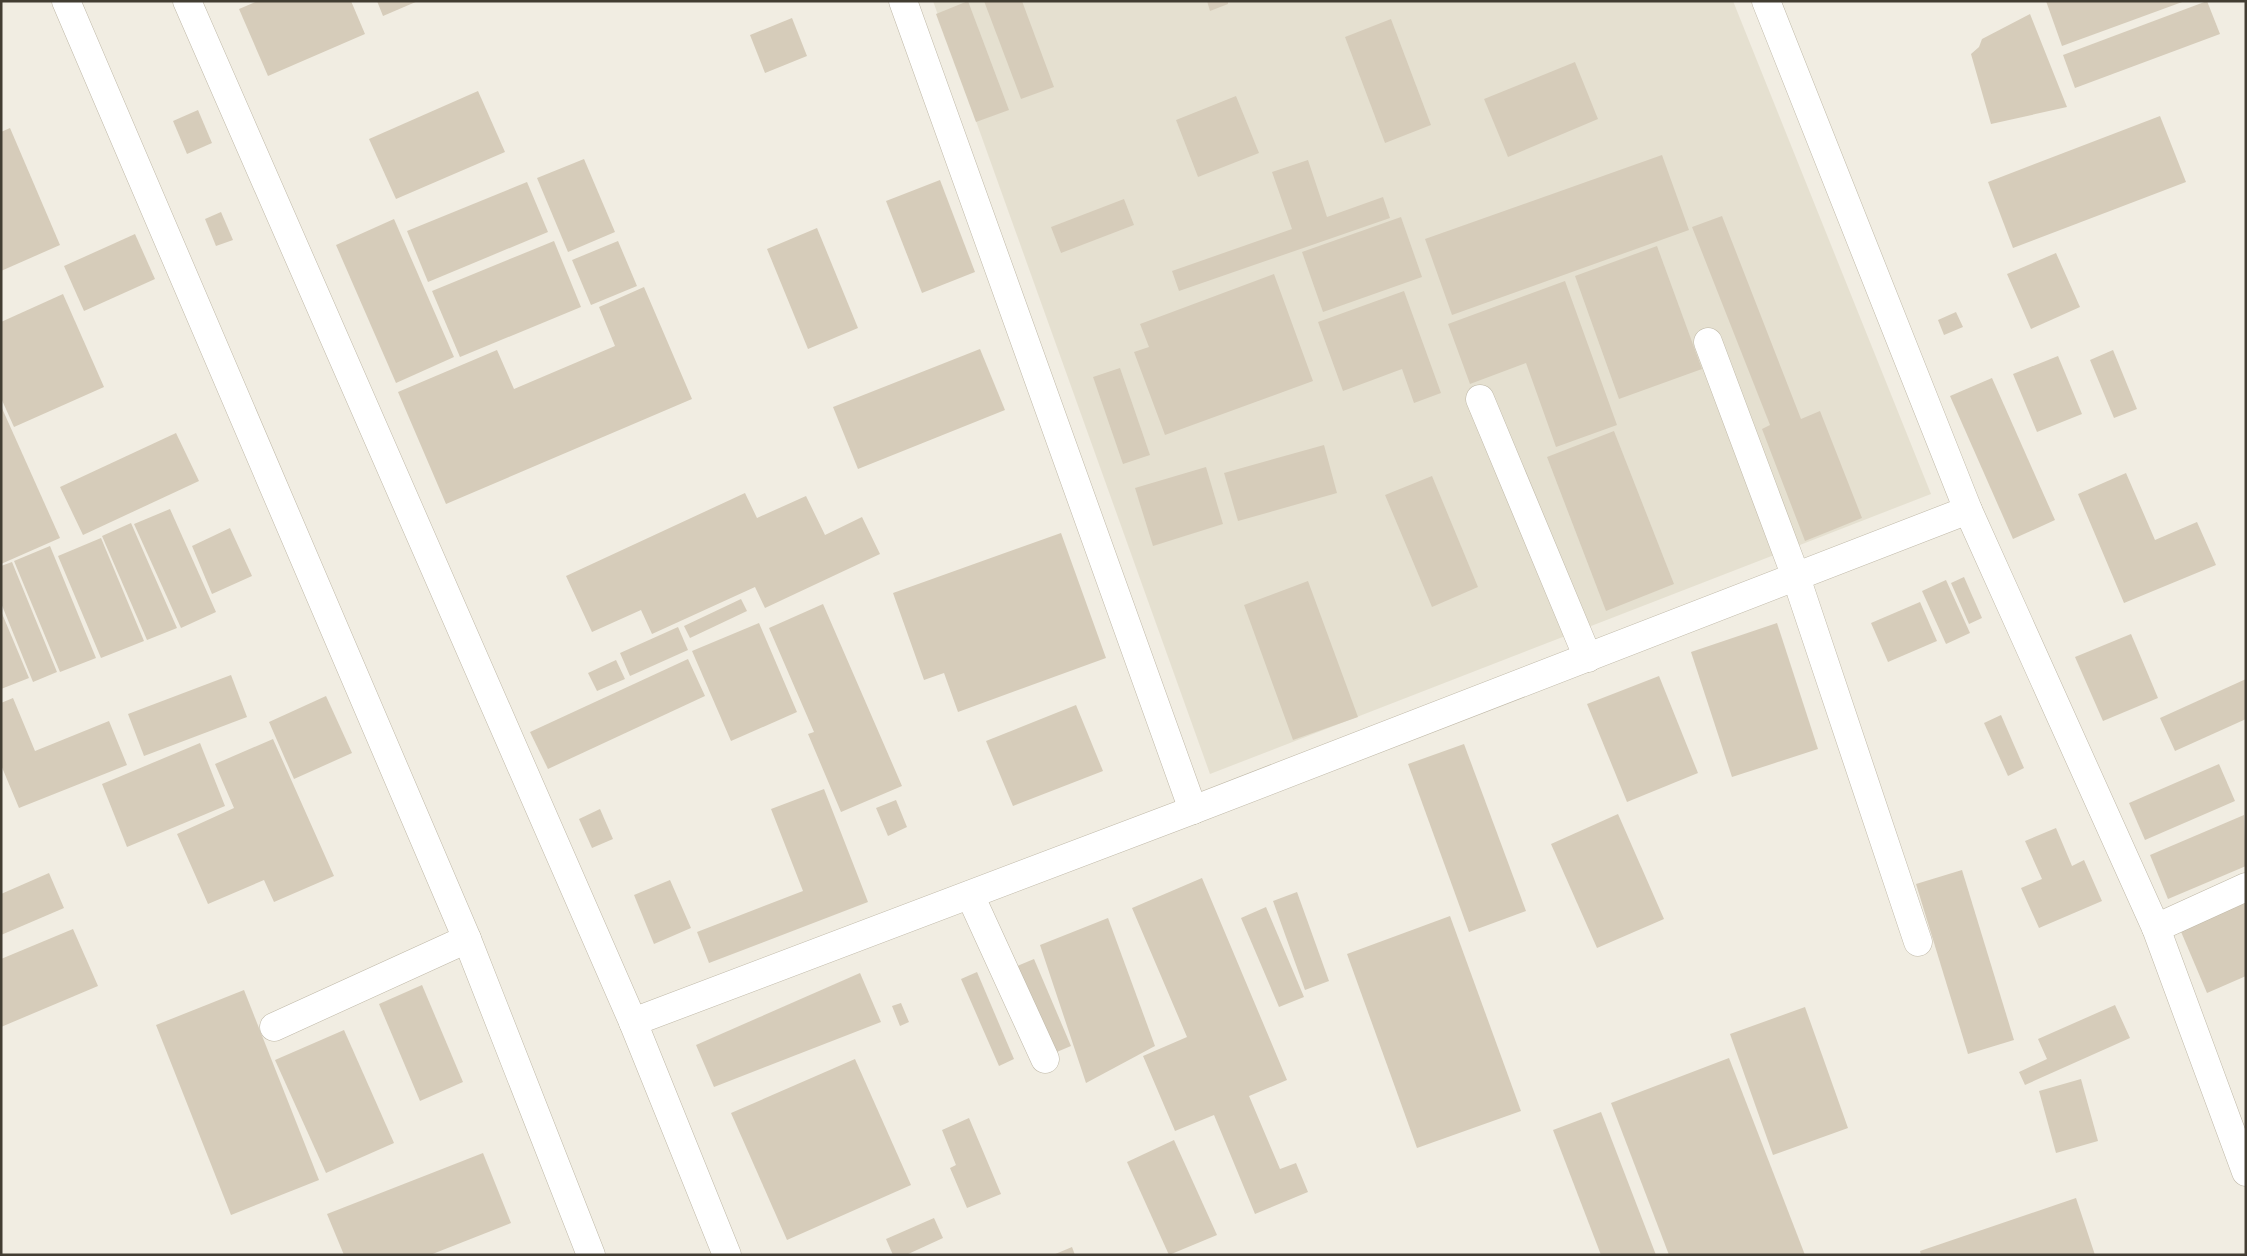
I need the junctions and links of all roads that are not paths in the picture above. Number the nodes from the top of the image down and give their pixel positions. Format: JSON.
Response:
{"nodes":[{"id":1,"x":66,"y":1,"type":"edge"},
{"id":2,"x":187,"y":1,"type":"edge"},
{"id":3,"x":903,"y":1,"type":"edge"},
{"id":4,"x":1766,"y":1,"type":"edge"},
{"id":5,"x":1708,"y":342,"type":"dead end"},
{"id":6,"x":1480,"y":399,"type":"dead end"},
{"id":7,"x":1968,"y":510,"type":"junction"},
{"id":8,"x":1796,"y":576,"type":"junction"},
{"id":9,"x":1588,"y":658,"type":"junction"},
{"id":10,"x":1193,"y":810,"type":"junction"},
{"id":11,"x":2246,"y":887,"type":"edge"},
{"id":12,"x":970,"y":895,"type":"junction"},
{"id":13,"x":2156,"y":928,"type":"junction"},
{"id":14,"x":467,"y":939,"type":"junction"},
{"id":15,"x":1918,"y":942,"type":"dead end"},
{"id":16,"x":633,"y":1022,"type":"junction"},
{"id":17,"x":274,"y":1027,"type":"dead end"},
{"id":18,"x":1045,"y":1059,"type":"dead end"},
{"id":19,"x":2246,"y":1172,"type":"edge"},
{"id":20,"x":591,"y":1255,"type":"edge"},
{"id":21,"x":727,"y":1255,"type":"edge"}],
"edges":[{"from":1,"to":14,"type":"street"},
{"from":2,"to":16,"type":"street"},
{"from":3,"to":10,"type":"street"},
{"from":4,"to":7,"type":"street"},
{"from":5,"to":8,"type":"street"},
{"from":6,"to":9,"type":"street"},
{"from":7,"to":8,"type":"street"},
{"from":7,"to":13,"type":"street"},
{"from":8,"to":9,"type":"street"},
{"from":8,"to":15,"type":"street"},
{"from":9,"to":10,"type":"street"},
{"from":10,"to":12,"type":"street"},
{"from":11,"to":13,"type":"street"},
{"from":12,"to":16,"type":"street"},
{"from":12,"to":18,"type":"street"},
{"from":13,"to":19,"type":"street"},
{"from":14,"to":17,"type":"street"},
{"from":14,"to":20,"type":"street"},
{"from":16,"to":21,"type":"street"}]}
